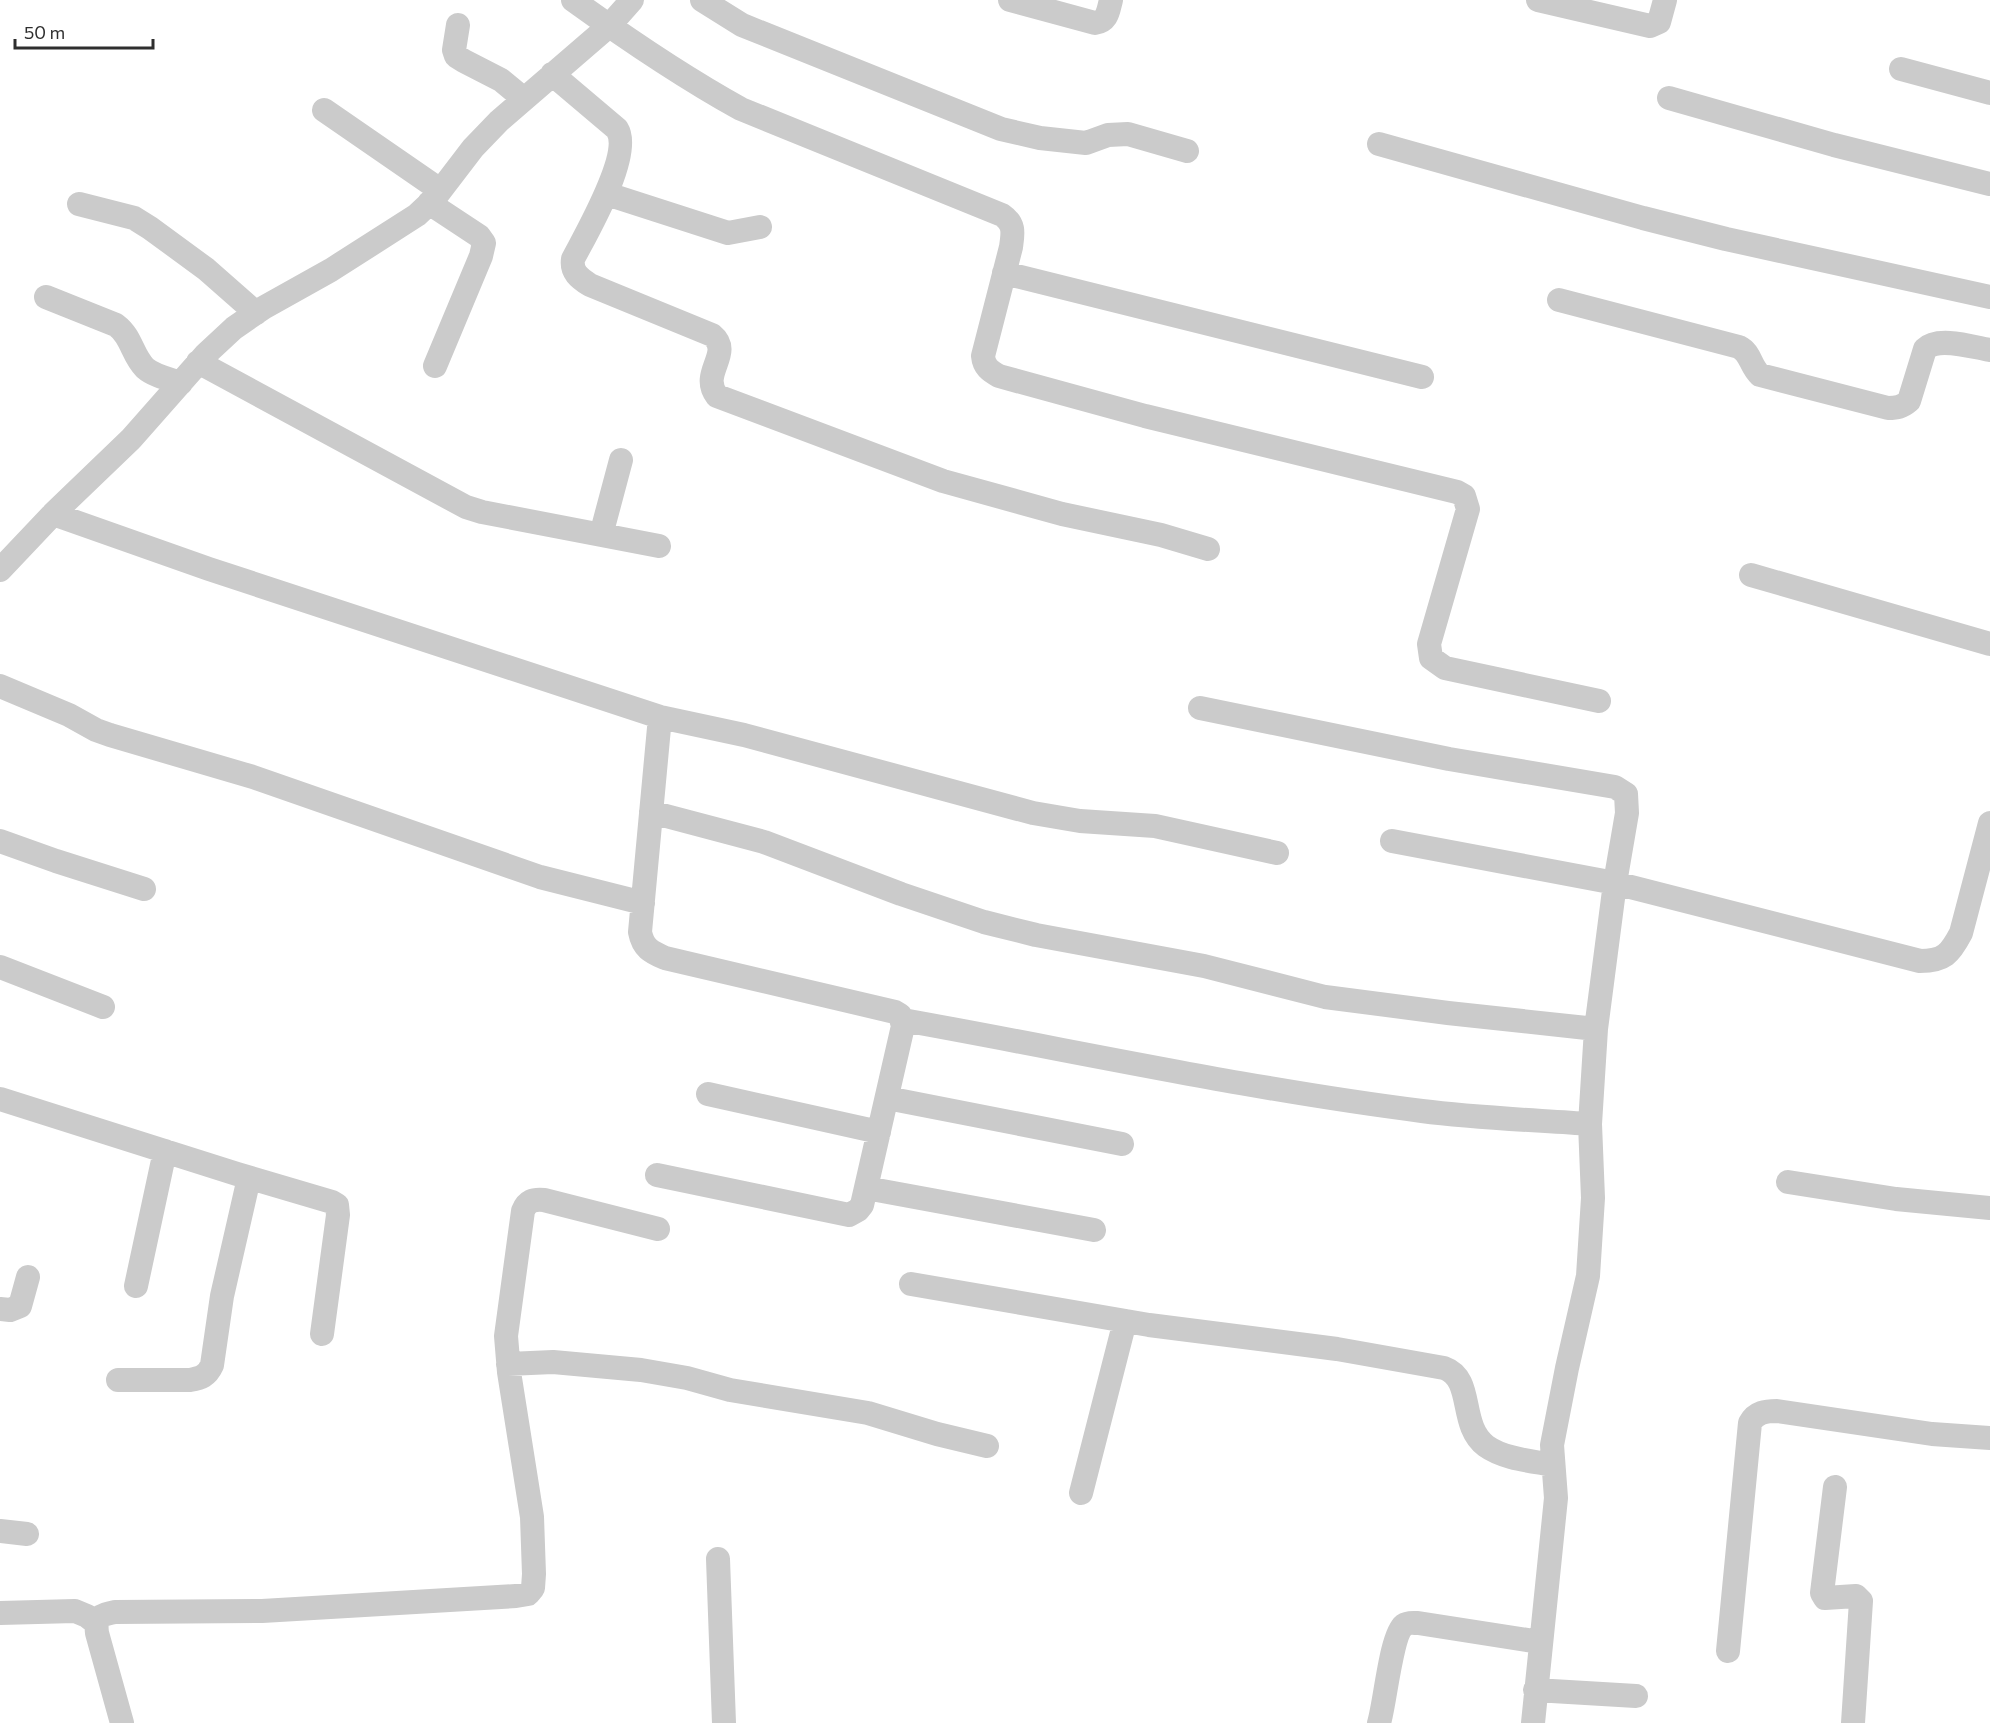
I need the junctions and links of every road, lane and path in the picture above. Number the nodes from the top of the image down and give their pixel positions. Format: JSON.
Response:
{"nodes":[{"id":1,"x":573,"y":0,"type":"edge"},
{"id":2,"x":632,"y":0,"type":"edge"},
{"id":3,"x":702,"y":0,"type":"edge"},
{"id":4,"x":1010,"y":0,"type":"edge"},
{"id":5,"x":1111,"y":0,"type":"edge"},
{"id":6,"x":1539,"y":0,"type":"edge"},
{"id":7,"x":1665,"y":0,"type":"edge"},
{"id":8,"x":458,"y":25,"type":"dead end"},
{"id":9,"x":609,"y":26,"type":"junction"},
{"id":10,"x":1901,"y":69,"type":"dead end"},
{"id":11,"x":552,"y":74,"type":"junction"},
{"id":12,"x":1990,"y":93,"type":"edge"},
{"id":13,"x":524,"y":99,"type":"junction"},
{"id":14,"x":1669,"y":99,"type":"dead end"},
{"id":15,"x":324,"y":110,"type":"dead end"},
{"id":16,"x":1379,"y":144,"type":"dead end"},
{"id":17,"x":1187,"y":151,"type":"dead end"},
{"id":18,"x":1990,"y":184,"type":"edge"},
{"id":19,"x":607,"y":194,"type":"junction"},
{"id":20,"x":435,"y":197,"type":"junction"},
{"id":21,"x":79,"y":204,"type":"dead end"},
{"id":22,"x":760,"y":227,"type":"dead end"},
{"id":23,"x":1004,"y":273,"type":"junction"},
{"id":24,"x":46,"y":297,"type":"dead end"},
{"id":25,"x":1990,"y":297,"type":"edge"},
{"id":26,"x":1559,"y":300,"type":"dead end"},
{"id":27,"x":255,"y":313,"type":"junction"},
{"id":28,"x":1990,"y":350,"type":"edge"},
{"id":29,"x":198,"y":362,"type":"junction"},
{"id":30,"x":435,"y":366,"type":"dead end"},
{"id":31,"x":1422,"y":377,"type":"dead end"},
{"id":32,"x":181,"y":383,"type":"junction"},
{"id":33,"x":621,"y":460,"type":"dead end"},
{"id":34,"x":53,"y":513,"type":"junction"},
{"id":35,"x":601,"y":535,"type":"junction"},
{"id":36,"x":659,"y":546,"type":"dead end"},
{"id":37,"x":1208,"y":549,"type":"dead end"},
{"id":38,"x":0,"y":570,"type":"edge"},
{"id":39,"x":1751,"y":575,"type":"dead end"},
{"id":40,"x":1990,"y":644,"type":"edge"},
{"id":41,"x":0,"y":686,"type":"edge"},
{"id":42,"x":1599,"y":701,"type":"dead end"},
{"id":43,"x":1200,"y":708,"type":"dead end"},
{"id":44,"x":660,"y":717,"type":"junction"},
{"id":45,"x":651,"y":812,"type":"junction"},
{"id":46,"x":1990,"y":823,"type":"edge"},
{"id":47,"x":0,"y":841,"type":"edge"},
{"id":48,"x":1392,"y":841,"type":"dead end"},
{"id":49,"x":1277,"y":853,"type":"dead end"},
{"id":50,"x":1615,"y":883,"type":"junction"},
{"id":51,"x":144,"y":889,"type":"dead end"},
{"id":52,"x":643,"y":903,"type":"junction"},
{"id":53,"x":0,"y":968,"type":"edge"},
{"id":54,"x":103,"y":1007,"type":"dead end"},
{"id":55,"x":903,"y":1020,"type":"junction"},
{"id":56,"x":1596,"y":1029,"type":"junction"},
{"id":57,"x":708,"y":1094,"type":"dead end"},
{"id":58,"x":887,"y":1098,"type":"junction"},
{"id":59,"x":0,"y":1099,"type":"edge"},
{"id":60,"x":1590,"y":1124,"type":"junction"},
{"id":61,"x":879,"y":1132,"type":"junction"},
{"id":62,"x":1122,"y":1144,"type":"dead end"},
{"id":63,"x":165,"y":1151,"type":"junction"},
{"id":64,"x":657,"y":1175,"type":"dead end"},
{"id":65,"x":249,"y":1178,"type":"junction"},
{"id":66,"x":1788,"y":1182,"type":"dead end"},
{"id":67,"x":866,"y":1188,"type":"junction"},
{"id":68,"x":1990,"y":1208,"type":"edge"},
{"id":69,"x":658,"y":1229,"type":"dead end"},
{"id":70,"x":1094,"y":1230,"type":"dead end"},
{"id":71,"x":28,"y":1277,"type":"dead end"},
{"id":72,"x":911,"y":1284,"type":"dead end"},
{"id":73,"x":136,"y":1286,"type":"dead end"},
{"id":74,"x":0,"y":1308,"type":"edge"},
{"id":75,"x":1125,"y":1321,"type":"junction"},
{"id":76,"x":322,"y":1334,"type":"dead end"},
{"id":77,"x":508,"y":1364,"type":"junction"},
{"id":78,"x":118,"y":1380,"type":"dead end"},
{"id":79,"x":1990,"y":1438,"type":"edge"},
{"id":80,"x":987,"y":1446,"type":"dead end"},
{"id":81,"x":1553,"y":1465,"type":"junction"},
{"id":82,"x":1835,"y":1487,"type":"dead end"},
{"id":83,"x":1081,"y":1493,"type":"dead end"},
{"id":84,"x":0,"y":1531,"type":"edge"},
{"id":85,"x":27,"y":1534,"type":"dead end"},
{"id":86,"x":718,"y":1559,"type":"dead end"},
{"id":87,"x":0,"y":1613,"type":"edge"},
{"id":88,"x":96,"y":1623,"type":"junction"},
{"id":89,"x":1540,"y":1642,"type":"junction"},
{"id":90,"x":1728,"y":1650,"type":"dead end"},
{"id":91,"x":1535,"y":1690,"type":"junction"},
{"id":92,"x":1636,"y":1696,"type":"dead end"},
{"id":93,"x":122,"y":1723,"type":"edge"},
{"id":94,"x":724,"y":1723,"type":"edge"},
{"id":95,"x":1379,"y":1723,"type":"edge"},
{"id":96,"x":1533,"y":1723,"type":"edge"},
{"id":97,"x":1853,"y":1723,"type":"edge"}],
"edges":[{"from":1,"to":9,"type":"street"},
{"from":2,"to":9,"type":"street"},
{"from":3,"to":17,"type":"street"},
{"from":4,"to":5,"type":"street"},
{"from":6,"to":7,"type":"street"},
{"from":8,"to":13,"type":"street"},
{"from":9,"to":11,"type":"street"},
{"from":9,"to":23,"type":"street"},
{"from":10,"to":12,"type":"street"},
{"from":11,"to":13,"type":"street"},
{"from":11,"to":19,"type":"street"},
{"from":13,"to":20,"type":"street"},
{"from":14,"to":18,"type":"street"},
{"from":15,"to":20,"type":"street"},
{"from":16,"to":25,"type":"street"},
{"from":19,"to":22,"type":"street"},
{"from":19,"to":37,"type":"street"},
{"from":20,"to":27,"type":"street"},
{"from":20,"to":30,"type":"street"},
{"from":21,"to":27,"type":"street"},
{"from":23,"to":31,"type":"street"},
{"from":23,"to":42,"type":"street"},
{"from":24,"to":32,"type":"street"},
{"from":26,"to":28,"type":"street"},
{"from":27,"to":29,"type":"street"},
{"from":29,"to":32,"type":"street"},
{"from":29,"to":35,"type":"street"},
{"from":32,"to":34,"type":"street"},
{"from":33,"to":35,"type":"street"},
{"from":34,"to":38,"type":"street"},
{"from":34,"to":44,"type":"street"},
{"from":35,"to":36,"type":"street"},
{"from":39,"to":40,"type":"street"},
{"from":41,"to":52,"type":"street"},
{"from":43,"to":50,"type":"street"},
{"from":44,"to":45,"type":"street"},
{"from":44,"to":49,"type":"street"},
{"from":45,"to":52,"type":"street"},
{"from":45,"to":56,"type":"street"},
{"from":46,"to":50,"type":"street"},
{"from":47,"to":51,"type":"street"},
{"from":48,"to":50,"type":"street"},
{"from":50,"to":56,"type":"street"},
{"from":52,"to":55,"type":"street"},
{"from":53,"to":54,"type":"street"},
{"from":55,"to":58,"type":"street"},
{"from":55,"to":60,"type":"street"},
{"from":56,"to":60,"type":"street"},
{"from":57,"to":61,"type":"street"},
{"from":58,"to":61,"type":"street"},
{"from":58,"to":62,"type":"street"},
{"from":59,"to":63,"type":"street"},
{"from":60,"to":81,"type":"street"},
{"from":61,"to":67,"type":"street"},
{"from":63,"to":65,"type":"street"},
{"from":63,"to":73,"type":"street"},
{"from":64,"to":67,"type":"street"},
{"from":65,"to":76,"type":"street"},
{"from":65,"to":78,"type":"street"},
{"from":66,"to":68,"type":"street"},
{"from":67,"to":70,"type":"street"},
{"from":69,"to":77,"type":"street"},
{"from":71,"to":74,"type":"street"},
{"from":72,"to":75,"type":"street"},
{"from":75,"to":81,"type":"street"},
{"from":75,"to":83,"type":"street"},
{"from":77,"to":80,"type":"street"},
{"from":77,"to":88,"type":"street"},
{"from":79,"to":90,"type":"street"},
{"from":81,"to":89,"type":"street"},
{"from":82,"to":97,"type":"street"},
{"from":84,"to":85,"type":"street"},
{"from":86,"to":94,"type":"street"},
{"from":87,"to":88,"type":"street"},
{"from":88,"to":93,"type":"street"},
{"from":89,"to":91,"type":"street"},
{"from":89,"to":95,"type":"street"},
{"from":91,"to":92,"type":"street"},
{"from":91,"to":96,"type":"street"}]}
